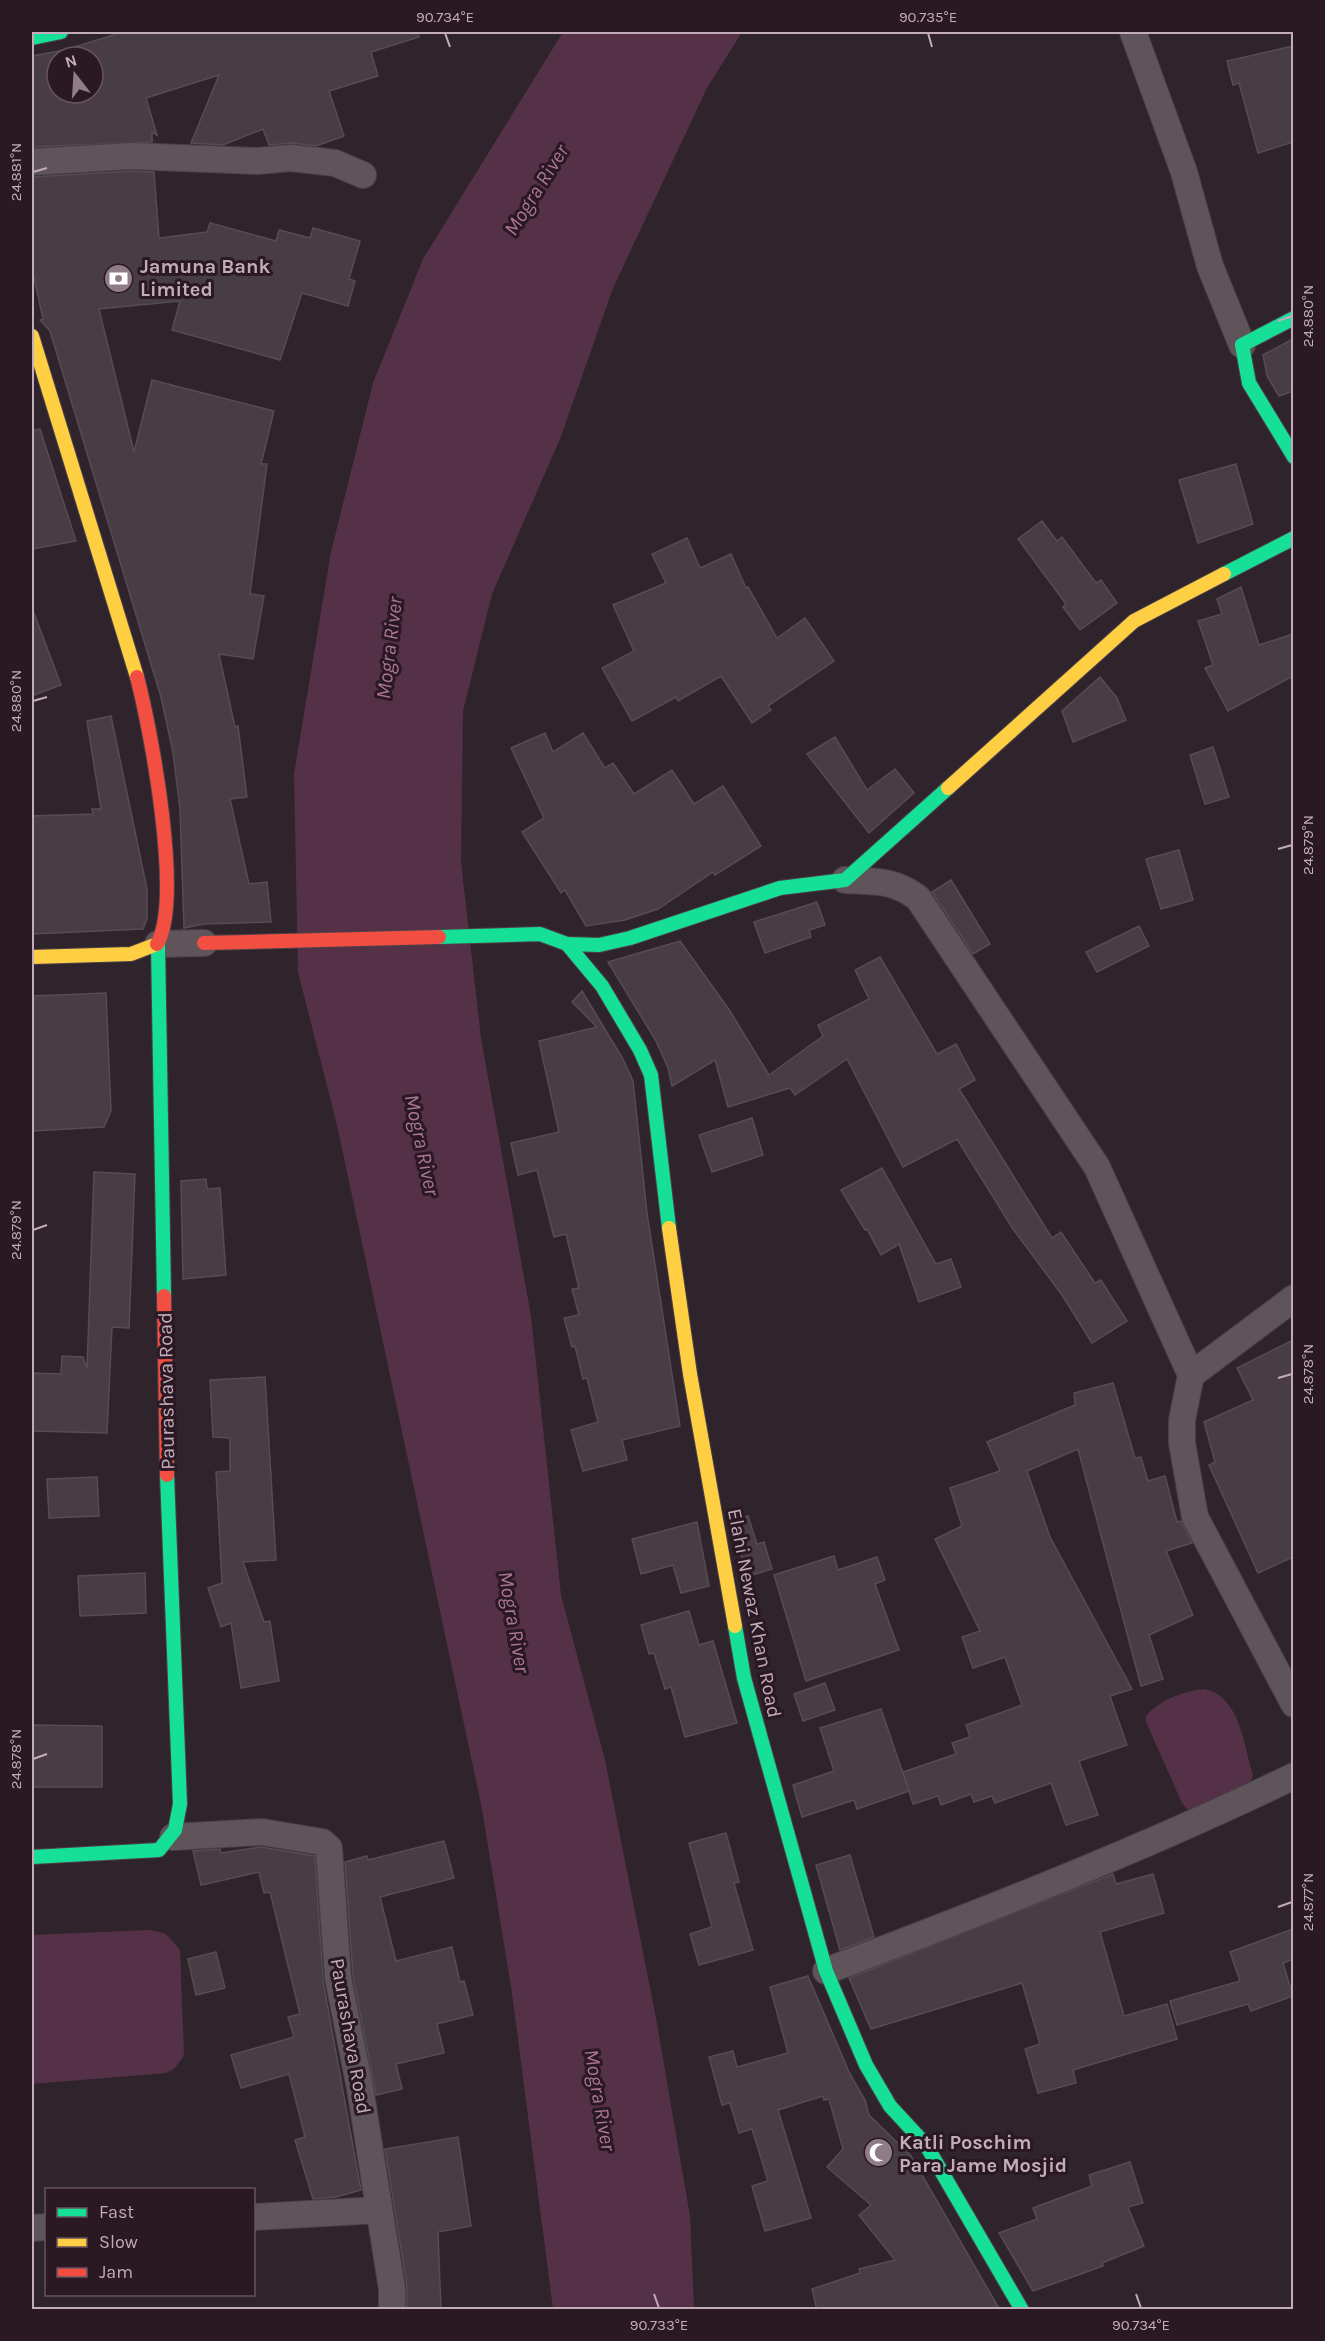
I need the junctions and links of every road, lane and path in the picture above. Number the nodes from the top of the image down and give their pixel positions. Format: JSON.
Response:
{"nodes":[{"id":1,"x":61,"y":32,"type":"edge"},
{"id":2,"x":1133,"y":32,"type":"edge"},
{"id":3,"x":32,"y":38,"type":"edge"},
{"id":4,"x":32,"y":162,"type":"edge"},
{"id":5,"x":363,"y":175,"type":"dead end"},
{"id":6,"x":1293,"y":318,"type":"edge"},
{"id":7,"x":32,"y":336,"type":"edge"},
{"id":8,"x":1242,"y":345,"type":"junction"},
{"id":9,"x":40,"y":397,"type":"edge"},
{"id":10,"x":1293,"y":457,"type":"edge"},
{"id":11,"x":1293,"y":538,"type":"edge"},
{"id":12,"x":845,"y":880,"type":"junction"},
{"id":13,"x":204,"y":943,"type":"joint"},
{"id":14,"x":158,"y":944,"type":"junction"},
{"id":15,"x":567,"y":944,"type":"junction"},
{"id":16,"x":32,"y":957,"type":"edge"},
{"id":17,"x":1293,"y":1298,"type":"edge"},
{"id":18,"x":1191,"y":1375,"type":"junction"},
{"id":19,"x":1293,"y":1704,"type":"edge"},
{"id":20,"x":1293,"y":1776,"type":"edge"},
{"id":21,"x":173,"y":1837,"type":"junction"},
{"id":22,"x":32,"y":1857,"type":"edge"},
{"id":23,"x":826,"y":1971,"type":"junction"},
{"id":24,"x":379,"y":2210,"type":"junction"},
{"id":25,"x":255,"y":2217,"type":"edge"},
{"id":26,"x":392,"y":2310,"type":"edge"},
{"id":27,"x":1022,"y":2310,"type":"edge"}],
"edges":[{"from":1,"to":3,"type":"street"},
{"from":2,"to":8,"type":"street"},
{"from":4,"to":5,"type":"street"},
{"from":6,"to":8,"type":"street"},
{"from":7,"to":9,"type":"street","name":"Paurashava Road"},
{"from":8,"to":10,"type":"street"},
{"from":9,"to":14,"type":"street","name":"Paurashava Road"},
{"from":11,"to":12,"type":"street"},
{"from":12,"to":15,"type":"street"},
{"from":12,"to":18,"type":"street"},
{"from":13,"to":14,"type":"street"},
{"from":13,"to":15,"type":"street"},
{"from":14,"to":16,"type":"street"},
{"from":14,"to":21,"type":"street","name":"Paurashava Road"},
{"from":15,"to":23,"type":"street","name":"Elahi Newaz Khan Road"},
{"from":17,"to":18,"type":"street"},
{"from":18,"to":19,"type":"street"},
{"from":20,"to":23,"type":"street"},
{"from":21,"to":22,"type":"street","name":"Paurashava Road"},
{"from":21,"to":24,"type":"street","name":"Paurashava Road"},
{"from":23,"to":27,"type":"street","name":"Elahi Newaz Khan Road"},
{"from":24,"to":25,"type":"street"},
{"from":24,"to":26,"type":"street","name":"Paurashava Road"}]}
